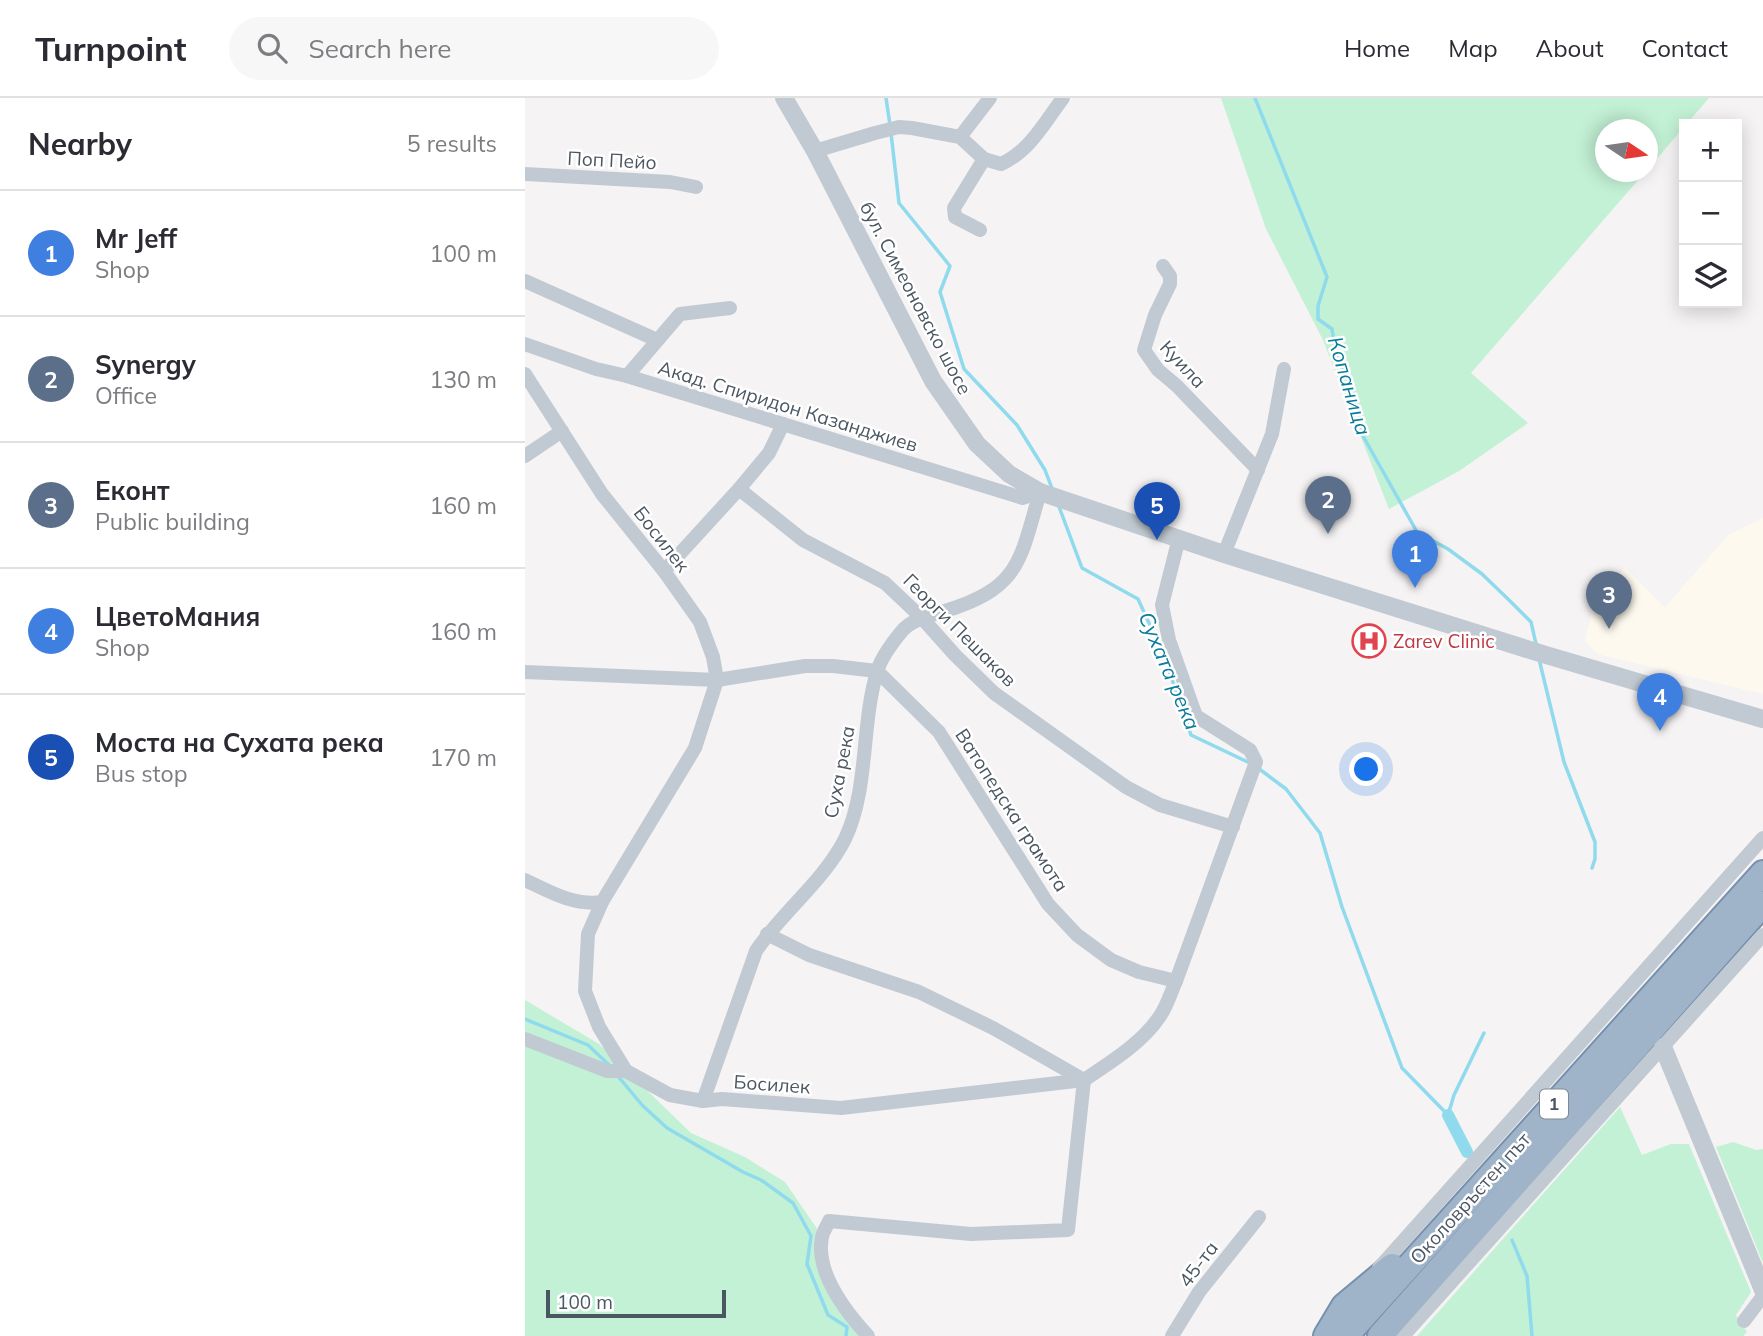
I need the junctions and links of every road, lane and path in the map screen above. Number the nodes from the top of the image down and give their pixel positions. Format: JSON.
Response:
{"nodes":[{"id":1,"x":784,"y":98,"type":"edge"},
{"id":2,"x":990,"y":98,"type":"edge"},
{"id":3,"x":1063,"y":98,"type":"edge"},
{"id":4,"x":960,"y":137,"type":"junction"},
{"id":5,"x":815,"y":151,"type":"junction"},
{"id":6,"x":984,"y":159,"type":"junction"},
{"id":7,"x":525,"y":174,"type":"edge"},
{"id":8,"x":696,"y":187,"type":"dead end"},
{"id":9,"x":980,"y":230,"type":"dead end"},
{"id":10,"x":1163,"y":266,"type":"dead end"},
{"id":11,"x":525,"y":281,"type":"edge"},
{"id":12,"x":730,"y":308,"type":"dead end"},
{"id":13,"x":657,"y":340,"type":"junction"},
{"id":14,"x":525,"y":344,"type":"edge"},
{"id":15,"x":1284,"y":369,"type":"dead end"},
{"id":16,"x":525,"y":374,"type":"edge"},
{"id":17,"x":627,"y":376,"type":"junction"},
{"id":18,"x":783,"y":424,"type":"junction"},
{"id":19,"x":562,"y":431,"type":"junction"},
{"id":20,"x":525,"y":456,"type":"edge"},
{"id":21,"x":1258,"y":470,"type":"junction"},
{"id":22,"x":739,"y":489,"type":"junction"},
{"id":23,"x":1040,"y":492,"type":"junction"},
{"id":24,"x":1179,"y":538,"type":"junction"},
{"id":25,"x":1224,"y":554,"type":"junction"},
{"id":26,"x":664,"y":571,"type":"junction"},
{"id":27,"x":922,"y":618,"type":"junction"},
{"id":28,"x":877,"y":671,"type":"junction"},
{"id":29,"x":525,"y":672,"type":"edge"},
{"id":30,"x":716,"y":680,"type":"junction"},
{"id":31,"x":1763,"y":722,"type":"edge"},
{"id":32,"x":1233,"y":827,"type":"junction"},
{"id":33,"x":1763,"y":838,"type":"edge"},
{"id":34,"x":1763,"y":873,"type":"edge"},
{"id":35,"x":525,"y":880,"type":"edge"},
{"id":36,"x":602,"y":902,"type":"junction"},
{"id":37,"x":1763,"y":904,"type":"edge"},
{"id":38,"x":767,"y":934,"type":"junction"},
{"id":39,"x":1763,"y":935,"type":"edge"},
{"id":40,"x":1176,"y":981,"type":"junction"},
{"id":41,"x":525,"y":1039,"type":"edge"},
{"id":42,"x":1663,"y":1047,"type":"junction"},
{"id":43,"x":626,"y":1071,"type":"junction"},
{"id":44,"x":1084,"y":1080,"type":"junction"},
{"id":45,"x":702,"y":1101,"type":"junction"},
{"id":46,"x":1259,"y":1217,"type":"dead end"},
{"id":47,"x":1468,"y":1219,"type":"junction"},
{"id":48,"x":1763,"y":1290,"type":"edge"},
{"id":49,"x":1763,"y":1296,"type":"edge"},
{"id":50,"x":1344,"y":1306,"type":"junction"},
{"id":51,"x":1430,"y":1307,"type":"junction"},
{"id":52,"x":1744,"y":1321,"type":"dead end"},
{"id":53,"x":868,"y":1336,"type":"edge"},
{"id":54,"x":1172,"y":1336,"type":"edge"},
{"id":55,"x":1318,"y":1336,"type":"edge"},
{"id":56,"x":1326,"y":1336,"type":"edge"},
{"id":57,"x":1346,"y":1336,"type":"edge"},
{"id":58,"x":1380,"y":1336,"type":"edge"},
{"id":59,"x":1403,"y":1336,"type":"edge"}],
"edges":[{"from":1,"to":5,"type":"street","name":"бул. Симеоновско шосе"},
{"from":2,"to":4,"type":"street"},
{"from":3,"to":6,"type":"street"},
{"from":4,"to":5,"type":"street"},
{"from":4,"to":6,"type":"street"},
{"from":5,"to":23,"type":"street","name":"бул. Симеоновско шосе"},
{"from":6,"to":9,"type":"street"},
{"from":7,"to":8,"type":"street","name":"Поп Пейо"},
{"from":10,"to":21,"type":"street","name":"Куила"},
{"from":11,"to":13,"type":"street"},
{"from":12,"to":13,"type":"street"},
{"from":13,"to":17,"type":"street"},
{"from":14,"to":17,"type":"street","name":"Акад. Спиридон Казанджиев"},
{"from":15,"to":21,"type":"street"},
{"from":16,"to":19,"type":"street","name":"Босилек"},
{"from":17,"to":18,"type":"street","name":"Акад. Спиридон Казанджиев"},
{"from":18,"to":22,"type":"street"},
{"from":18,"to":23,"type":"street","name":"Акад. Спиридон Казанджиев"},
{"from":19,"to":20,"type":"street"},
{"from":19,"to":26,"type":"street","name":"Босилек"},
{"from":21,"to":25,"type":"street"},
{"from":22,"to":26,"type":"street"},
{"from":22,"to":27,"type":"street","name":"Георги Пешаков"},
{"from":23,"to":24,"type":"street","name":"бул. Симеоновско шосе"},
{"from":23,"to":27,"type":"street","name":"Суха река"},
{"from":24,"to":25,"type":"street","name":"бул. Симеоновско шосе"},
{"from":24,"to":32,"type":"street","name":"Босилек"},
{"from":25,"to":31,"type":"street","name":"бул. Симеоновско шосе"},
{"from":26,"to":30,"type":"street","name":"Босилек"},
{"from":27,"to":28,"type":"street","name":"Суха река"},
{"from":27,"to":32,"type":"street","name":"Георги Пешаков"},
{"from":28,"to":30,"type":"street"},
{"from":28,"to":38,"type":"street","name":"Суха река"},
{"from":28,"to":40,"type":"street","name":"Ватопедска грамота"},
{"from":29,"to":30,"type":"street"},
{"from":30,"to":36,"type":"street","name":"Босилек"},
{"from":32,"to":40,"type":"street","name":"Босилек"},
{"from":33,"to":50,"type":"street"},
{"from":34,"to":47,"type":"highway","name":"Околовръстен път","number":"1"},
{"from":35,"to":36,"type":"street"},
{"from":36,"to":43,"type":"street","name":"Босилек"},
{"from":37,"to":47,"type":"highway","name":"Околовръстен път","number":"1"},
{"from":38,"to":44,"type":"street"},
{"from":38,"to":45,"type":"street","name":"Суха река"},
{"from":39,"to":42,"type":"street"},
{"from":40,"to":44,"type":"street","name":"Босилек"},
{"from":41,"to":43,"type":"street"},
{"from":42,"to":48,"type":"street"},
{"from":42,"to":51,"type":"street"},
{"from":43,"to":45,"type":"street","name":"Босилек"},
{"from":44,"to":45,"type":"street","name":"Босилек"},
{"from":44,"to":53,"type":"street"},
{"from":46,"to":54,"type":"street","name":"45-та"},
{"from":47,"to":50,"type":"highway"},
{"from":47,"to":51,"type":"highway"},
{"from":47,"to":57,"type":"highway","name":"Околовръстен път","number":"1"},
{"from":47,"to":58,"type":"highway","name":"Околовръстен път","number":"1"},
{"from":49,"to":52,"type":"street"},
{"from":50,"to":55,"type":"street"},
{"from":50,"to":56,"type":"highway"},
{"from":51,"to":59,"type":"street"}]}
